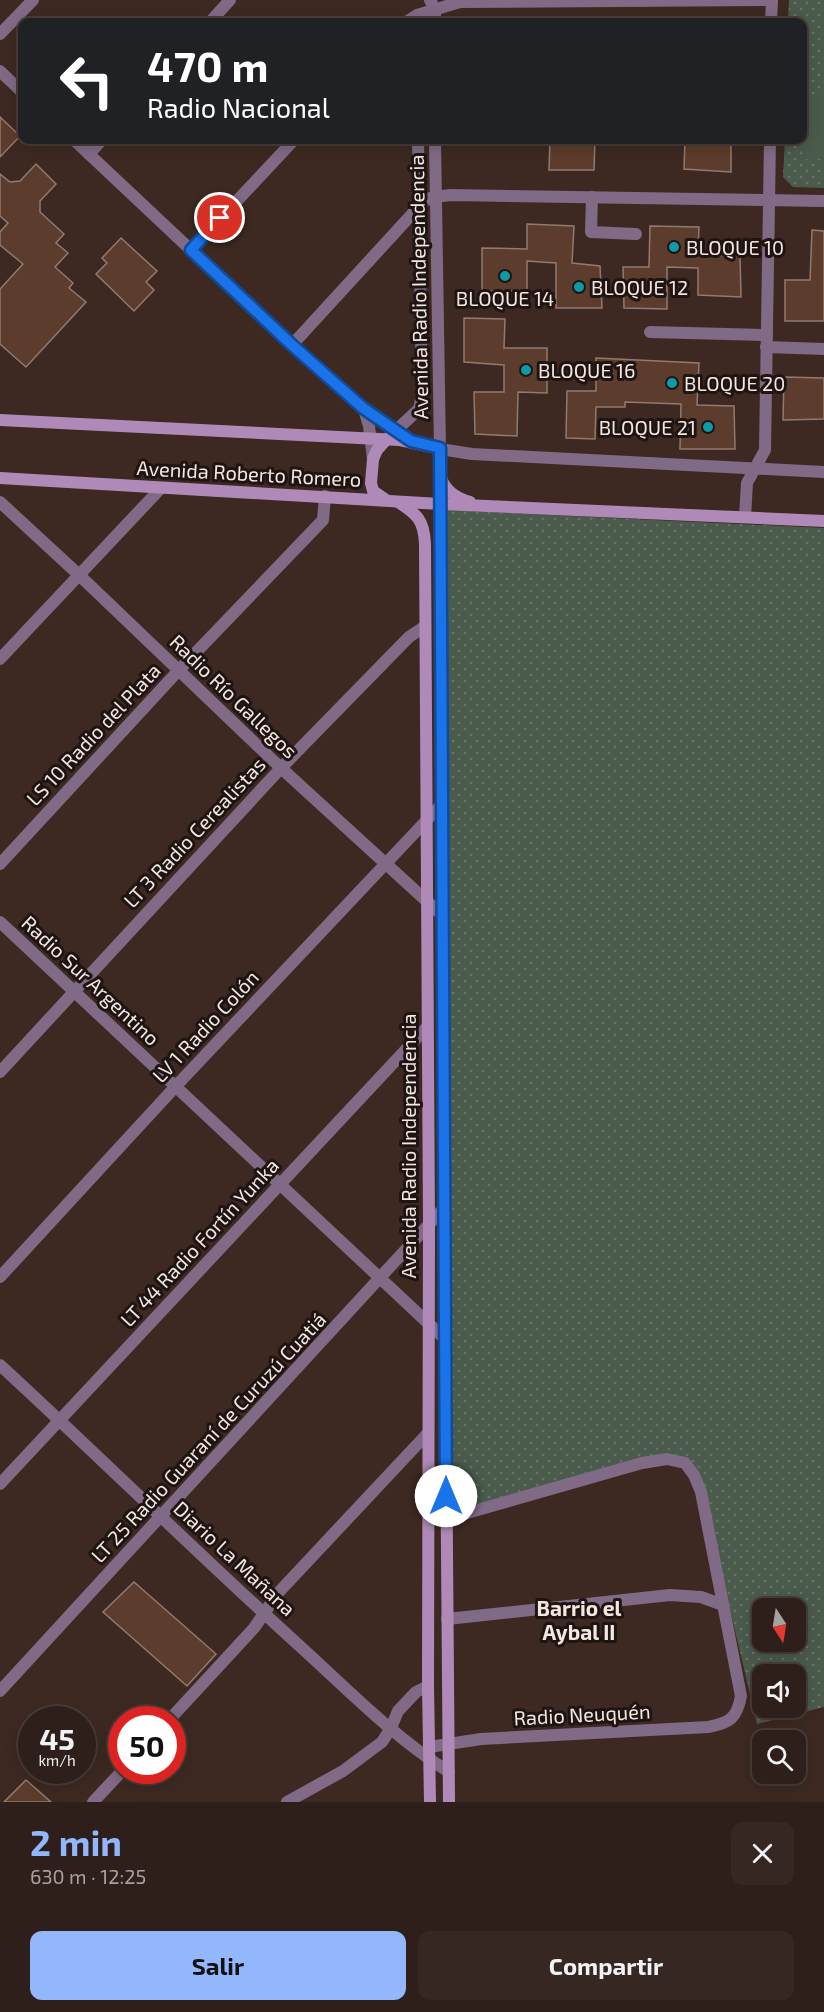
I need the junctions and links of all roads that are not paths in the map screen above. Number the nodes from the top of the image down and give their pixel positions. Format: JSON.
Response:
{"nodes":[{"id":1,"x":33,"y":0,"type":"edge"},
{"id":2,"x":230,"y":0,"type":"edge"},
{"id":3,"x":418,"y":0,"type":"edge"},
{"id":4,"x":772,"y":0,"type":"edge"},
{"id":5,"x":457,"y":1,"type":"edge"},
{"id":6,"x":433,"y":4,"type":"edge"},
{"id":7,"x":214,"y":18,"type":"edge"},
{"id":8,"x":417,"y":18,"type":"edge"},
{"id":9,"x":418,"y":18,"type":"edge"},
{"id":10,"x":771,"y":18,"type":"edge"},
{"id":11,"x":0,"y":34,"type":"edge"},
{"id":12,"x":0,"y":71,"type":"edge"},
{"id":13,"x":18,"y":88,"type":"edge"},
{"id":14,"x":79,"y":144,"type":"edge"},
{"id":15,"x":98,"y":144,"type":"edge"},
{"id":16,"x":290,"y":144,"type":"edge"},
{"id":17,"x":418,"y":144,"type":"edge"},
{"id":18,"x":435,"y":144,"type":"edge"},
{"id":19,"x":770,"y":144,"type":"edge"},
{"id":20,"x":89,"y":153,"type":"junction"},
{"id":21,"x":436,"y":196,"type":"junction"},
{"id":22,"x":592,"y":197,"type":"junction"},
{"id":23,"x":769,"y":199,"type":"junction"},
{"id":24,"x":824,"y":201,"type":"edge"},
{"id":25,"x":418,"y":207,"type":"junction"},
{"id":26,"x":636,"y":234,"type":"dead end"},
{"id":27,"x":191,"y":250,"type":"junction"},
{"id":28,"x":650,"y":332,"type":"dead end"},
{"id":29,"x":767,"y":341,"type":"junction"},
{"id":30,"x":292,"y":345,"type":"junction"},
{"id":31,"x":824,"y":348,"type":"edge"},
{"id":32,"x":363,"y":408,"type":"junction"},
{"id":33,"x":0,"y":420,"type":"edge"},
{"id":34,"x":396,"y":431,"type":"junction"},
{"id":35,"x":371,"y":439,"type":"junction"},
{"id":36,"x":386,"y":440,"type":"junction"},
{"id":37,"x":411,"y":441,"type":"junction"},
{"id":38,"x":440,"y":448,"type":"junction"},
{"id":39,"x":373,"y":459,"type":"junction"},
{"id":40,"x":755,"y":469,"type":"junction"},
{"id":41,"x":824,"y":472,"type":"edge"},
{"id":42,"x":440,"y":476,"type":"junction"},
{"id":43,"x":0,"y":478,"type":"edge"},
{"id":44,"x":161,"y":488,"type":"junction"},
{"id":45,"x":325,"y":496,"type":"junction"},
{"id":46,"x":393,"y":501,"type":"junction"},
{"id":47,"x":0,"y":502,"type":"edge"},
{"id":48,"x":440,"y":504,"type":"junction"},
{"id":49,"x":495,"y":507,"type":"junction"},
{"id":50,"x":746,"y":517,"type":"junction"},
{"id":51,"x":824,"y":521,"type":"edge"},
{"id":52,"x":78,"y":574,"type":"junction"},
{"id":53,"x":424,"y":627,"type":"junction"},
{"id":54,"x":0,"y":659,"type":"edge"},
{"id":55,"x":179,"y":670,"type":"junction"},
{"id":56,"x":280,"y":768,"type":"junction"},
{"id":57,"x":441,"y":805,"type":"junction"},
{"id":58,"x":426,"y":820,"type":"junction"},
{"id":59,"x":384,"y":863,"type":"junction"},
{"id":60,"x":0,"y":864,"type":"edge"},
{"id":61,"x":426,"y":901,"type":"junction"},
{"id":62,"x":443,"y":916,"type":"junction"},
{"id":63,"x":0,"y":922,"type":"edge"},
{"id":64,"x":74,"y":991,"type":"junction"},
{"id":65,"x":427,"y":1027,"type":"junction"},
{"id":66,"x":0,"y":1072,"type":"edge"},
{"id":67,"x":176,"y":1086,"type":"junction"},
{"id":68,"x":280,"y":1183,"type":"junction"},
{"id":69,"x":444,"y":1208,"type":"junction"},
{"id":70,"x":429,"y":1226,"type":"junction"},
{"id":71,"x":0,"y":1277,"type":"edge"},
{"id":72,"x":381,"y":1277,"type":"junction"},
{"id":73,"x":428,"y":1323,"type":"junction"},
{"id":74,"x":444,"y":1338,"type":"junction"},
{"id":75,"x":0,"y":1365,"type":"edge"},
{"id":76,"x":59,"y":1420,"type":"junction"},
{"id":77,"x":428,"y":1433,"type":"junction"},
{"id":78,"x":0,"y":1484,"type":"edge"},
{"id":79,"x":162,"y":1516,"type":"junction"},
{"id":80,"x":446,"y":1519,"type":"junction"},
{"id":81,"x":723,"y":1605,"type":"junction"},
{"id":82,"x":263,"y":1613,"type":"junction"},
{"id":83,"x":447,"y":1619,"type":"junction"},
{"id":84,"x":428,"y":1686,"type":"junction"},
{"id":85,"x":0,"y":1691,"type":"edge"},
{"id":86,"x":182,"y":1706,"type":"edge"},
{"id":87,"x":391,"y":1728,"type":"junction"},
{"id":88,"x":449,"y":1743,"type":"junction"},
{"id":89,"x":429,"y":1753,"type":"junction"},
{"id":90,"x":448,"y":1772,"type":"junction"},
{"id":91,"x":110,"y":1784,"type":"edge"},
{"id":92,"x":93,"y":1802,"type":"edge"},
{"id":93,"x":287,"y":1802,"type":"edge"},
{"id":94,"x":430,"y":1802,"type":"edge"},
{"id":95,"x":449,"y":1802,"type":"edge"}],
"edges":[{"from":1,"to":11,"type":"street"},
{"from":2,"to":7,"type":"street"},
{"from":3,"to":8,"type":"street"},
{"from":4,"to":5,"type":"street"},
{"from":4,"to":10,"type":"street"},
{"from":5,"to":6,"type":"street"},
{"from":6,"to":9,"type":"street"},
{"from":12,"to":13,"type":"street"},
{"from":14,"to":20,"type":"street"},
{"from":15,"to":20,"type":"street"},
{"from":16,"to":27,"type":"street"},
{"from":17,"to":25,"type":"street","name":"Avenida Radio Independencia"},
{"from":18,"to":21,"type":"street","name":"Avenida Radio Independencia"},
{"from":19,"to":23,"type":"street"},
{"from":20,"to":27,"type":"street"},
{"from":21,"to":22,"type":"street"},
{"from":21,"to":25,"type":"street"},
{"from":21,"to":38,"type":"street","name":"Avenida Radio Independencia"},
{"from":22,"to":23,"type":"street"},
{"from":22,"to":26,"type":"street"},
{"from":23,"to":24,"type":"street"},
{"from":23,"to":29,"type":"street"},
{"from":25,"to":30,"type":"street"},
{"from":25,"to":34,"type":"street","name":"Avenida Radio Independencia"},
{"from":27,"to":30,"type":"street"},
{"from":28,"to":29,"type":"street"},
{"from":29,"to":31,"type":"street"},
{"from":29,"to":40,"type":"street"},
{"from":30,"to":32,"type":"street"},
{"from":32,"to":34,"type":"street"},
{"from":32,"to":35,"type":"street"},
{"from":33,"to":35,"type":"main road","name":"Avenida Roberto Romero"},
{"from":34,"to":36,"type":"street","name":"Avenida Radio Independencia"},
{"from":34,"to":37,"type":"street"},
{"from":35,"to":36,"type":"main road","name":"Avenida Roberto Romero"},
{"from":35,"to":39,"type":"street"},
{"from":36,"to":37,"type":"main road","name":"Avenida Roberto Romero"},
{"from":36,"to":39,"type":"main road","name":"Avenida Radio Independencia"},
{"from":37,"to":38,"type":"main road","name":"Avenida Roberto Romero"},
{"from":38,"to":40,"type":"street"},
{"from":38,"to":42,"type":"main road","name":"Avenida Radio Independencia"},
{"from":39,"to":46,"type":"main road","name":"Avenida Radio Independencia"},
{"from":40,"to":41,"type":"street"},
{"from":40,"to":50,"type":"street"},
{"from":42,"to":48,"type":"main road","name":"Avenida Radio Independencia"},
{"from":42,"to":49,"type":"main road","name":"Avenida Roberto Romero"},
{"from":43,"to":44,"type":"main road","name":"Avenida Roberto Romero"},
{"from":44,"to":45,"type":"main road","name":"Avenida Roberto Romero"},
{"from":44,"to":52,"type":"street"},
{"from":45,"to":46,"type":"main road","name":"Avenida Roberto Romero"},
{"from":45,"to":55,"type":"street","name":"LS 10 Radio del Plata"},
{"from":46,"to":48,"type":"main road","name":"Avenida Roberto Romero"},
{"from":46,"to":53,"type":"main road","name":"Avenida Radio Independencia"},
{"from":47,"to":52,"type":"street","name":"Radio Río Gallegos"},
{"from":48,"to":49,"type":"main road","name":"Avenida Roberto Romero"},
{"from":48,"to":57,"type":"main road","name":"Avenida Radio Independencia"},
{"from":49,"to":50,"type":"main road","name":"Avenida Roberto Romero"},
{"from":50,"to":51,"type":"main road","name":"Avenida Roberto Romero"},
{"from":52,"to":54,"type":"street"},
{"from":52,"to":55,"type":"street","name":"Radio Río Gallegos"},
{"from":53,"to":56,"type":"street","name":"LT 3 Radio Cerealistas"},
{"from":53,"to":58,"type":"main road","name":"Avenida Radio Independencia"},
{"from":55,"to":56,"type":"street","name":"Radio Río Gallegos"},
{"from":55,"to":60,"type":"street","name":"LS 10 Radio del Plata"},
{"from":56,"to":59,"type":"street","name":"Radio Río Gallegos"},
{"from":56,"to":64,"type":"street","name":"LT 3 Radio Cerealistas"},
{"from":57,"to":58,"type":"street","name":"LV 1 Radio Colón"},
{"from":57,"to":62,"type":"main road","name":"Avenida Radio Independencia"},
{"from":58,"to":59,"type":"street","name":"LV 1 Radio Colón"},
{"from":58,"to":61,"type":"main road","name":"Avenida Radio Independencia"},
{"from":59,"to":61,"type":"street","name":"Radio Río Gallegos"},
{"from":59,"to":67,"type":"street","name":"LV 1 Radio Colón"},
{"from":61,"to":62,"type":"street","name":"Radio Río Gallegos"},
{"from":61,"to":65,"type":"main road","name":"Avenida Radio Independencia"},
{"from":62,"to":69,"type":"main road","name":"Avenida Radio Independencia"},
{"from":63,"to":64,"type":"street","name":"Radio Sur Argentino"},
{"from":64,"to":66,"type":"street","name":"LT 3 Radio Cerealistas"},
{"from":64,"to":67,"type":"street","name":"Radio Sur Argentino"},
{"from":65,"to":68,"type":"street","name":"LT 44 Radio Fortín Yunka"},
{"from":65,"to":70,"type":"main road","name":"Avenida Radio Independencia"},
{"from":67,"to":68,"type":"street","name":"Radio Sur Argentino"},
{"from":67,"to":71,"type":"street","name":"LV 1 Radio Colón"},
{"from":68,"to":72,"type":"street","name":"Radio Sur Argentino"},
{"from":68,"to":76,"type":"street","name":"LT 44 Radio Fortín Yunka"},
{"from":69,"to":70,"type":"street","name":"LT 25 Radio Guaraní de Curuzú Cuatiá"},
{"from":69,"to":74,"type":"main road","name":"Avenida Radio Independencia"},
{"from":70,"to":72,"type":"street","name":"LT 25 Radio Guaraní de Curuzú Cuatiá"},
{"from":70,"to":73,"type":"main road","name":"Avenida Radio Independencia"},
{"from":72,"to":73,"type":"street","name":"Radio Sur Argentino"},
{"from":72,"to":79,"type":"street","name":"LT 25 Radio Guaraní de Curuzú Cuatiá"},
{"from":73,"to":74,"type":"street","name":"Radio Sur Argentino"},
{"from":73,"to":77,"type":"main road","name":"Avenida Radio Independencia"},
{"from":74,"to":80,"type":"main road","name":"Avenida Radio Independencia"},
{"from":75,"to":76,"type":"street","name":"Diario La Mañana"},
{"from":76,"to":78,"type":"street","name":"LT 44 Radio Fortín Yunka"},
{"from":76,"to":79,"type":"street","name":"Diario La Mañana"},
{"from":77,"to":82,"type":"street"},
{"from":77,"to":84,"type":"main road","name":"Avenida Radio Independencia"},
{"from":79,"to":82,"type":"street","name":"Diario La Mañana"},
{"from":79,"to":85,"type":"street","name":"LT 25 Radio Guaraní de Curuzú Cuatiá"},
{"from":80,"to":81,"type":"street"},
{"from":80,"to":83,"type":"main road","name":"Avenida Radio Independencia"},
{"from":81,"to":83,"type":"street"},
{"from":81,"to":88,"type":"street","name":"Radio Neuquén"},
{"from":82,"to":86,"type":"street"},
{"from":82,"to":87,"type":"street","name":"Diario La Mañana"},
{"from":83,"to":88,"type":"main road","name":"Avenida Radio Independencia"},
{"from":84,"to":87,"type":"street"},
{"from":84,"to":89,"type":"main road","name":"Avenida Radio Independencia"},
{"from":87,"to":89,"type":"street","name":"Diario La Mañana"},
{"from":87,"to":93,"type":"street"},
{"from":88,"to":89,"type":"street","name":"Radio Neuquén"},
{"from":88,"to":90,"type":"main road","name":"Avenida Radio Independencia"},
{"from":89,"to":90,"type":"street","name":"Diario La Mañana"},
{"from":89,"to":94,"type":"main road","name":"Avenida Radio Independencia"},
{"from":90,"to":95,"type":"main road","name":"Avenida Radio Independencia"},
{"from":91,"to":92,"type":"street"}]}
